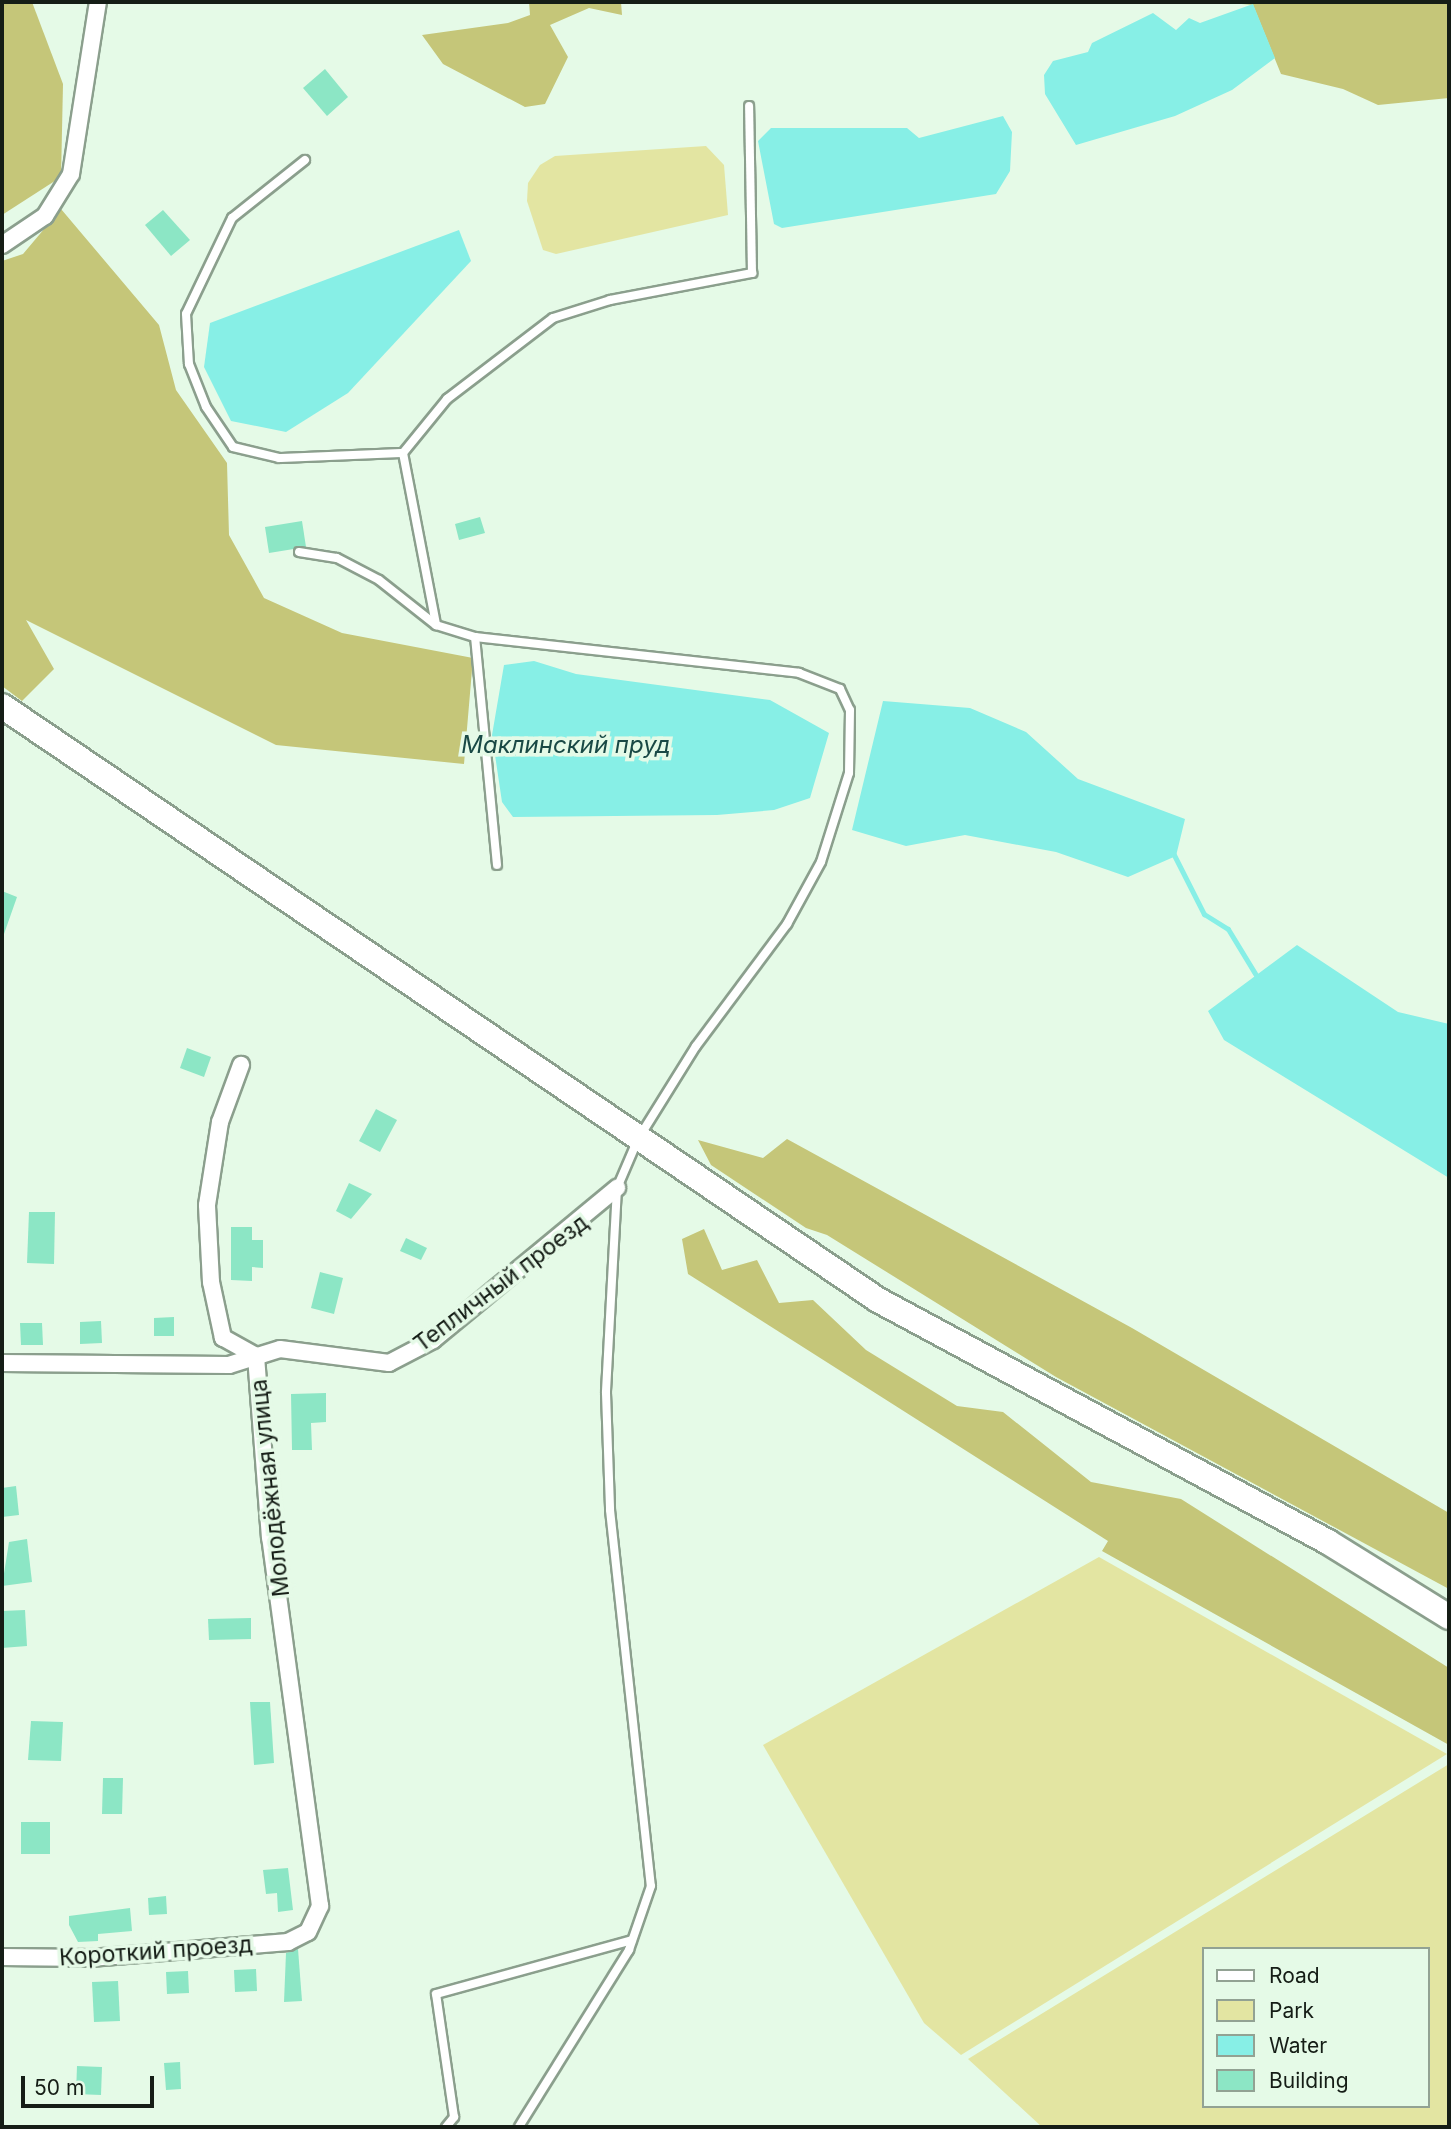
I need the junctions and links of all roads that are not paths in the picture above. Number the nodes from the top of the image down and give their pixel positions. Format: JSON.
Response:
{"nodes":[{"id":1,"x":98,"y":2,"type":"edge"},
{"id":2,"x":749,"y":106,"type":"dead end"},
{"id":3,"x":304,"y":160,"type":"dead end"},
{"id":4,"x":2,"y":245,"type":"edge"},
{"id":5,"x":403,"y":453,"type":"junction"},
{"id":6,"x":299,"y":552,"type":"dead end"},
{"id":7,"x":436,"y":625,"type":"junction"},
{"id":8,"x":475,"y":637,"type":"junction"},
{"id":9,"x":2,"y":706,"type":"edge"},
{"id":10,"x":497,"y":865,"type":"dead end"},
{"id":11,"x":241,"y":1065,"type":"dead end"},
{"id":12,"x":638,"y":1139,"type":"junction"},
{"id":13,"x":617,"y":1188,"type":"junction"},
{"id":14,"x":256,"y":1356,"type":"junction"},
{"id":15,"x":2,"y":1363,"type":"edge"},
{"id":16,"x":1449,"y":1617,"type":"edge"},
{"id":17,"x":308,"y":1932,"type":"joint"},
{"id":18,"x":632,"y":1940,"type":"junction"},
{"id":19,"x":2,"y":1957,"type":"edge"},
{"id":20,"x":446,"y":2127,"type":"edge"},
{"id":21,"x":519,"y":2127,"type":"edge"}],
"edges":[{"from":1,"to":4,"type":"street"},
{"from":2,"to":5,"type":"lane"},
{"from":3,"to":5,"type":"lane"},
{"from":5,"to":7,"type":"lane"},
{"from":6,"to":7,"type":"lane"},
{"from":7,"to":8,"type":"lane"},
{"from":8,"to":10,"type":"lane"},
{"from":8,"to":12,"type":"lane"},
{"from":9,"to":12,"type":"main road"},
{"from":11,"to":14,"type":"street","name":"Молодёжная улица"},
{"from":12,"to":13,"type":"lane"},
{"from":12,"to":16,"type":"main road"},
{"from":13,"to":14,"type":"street","name":"Тепличный проезд"},
{"from":13,"to":18,"type":"lane"},
{"from":14,"to":15,"type":"street","name":"Тепличный проезд"},
{"from":14,"to":17,"type":"street","name":"Молодёжная улица"},
{"from":17,"to":19,"type":"street","name":"Короткий проезд"},
{"from":18,"to":20,"type":"lane"},
{"from":18,"to":21,"type":"lane"}]}
